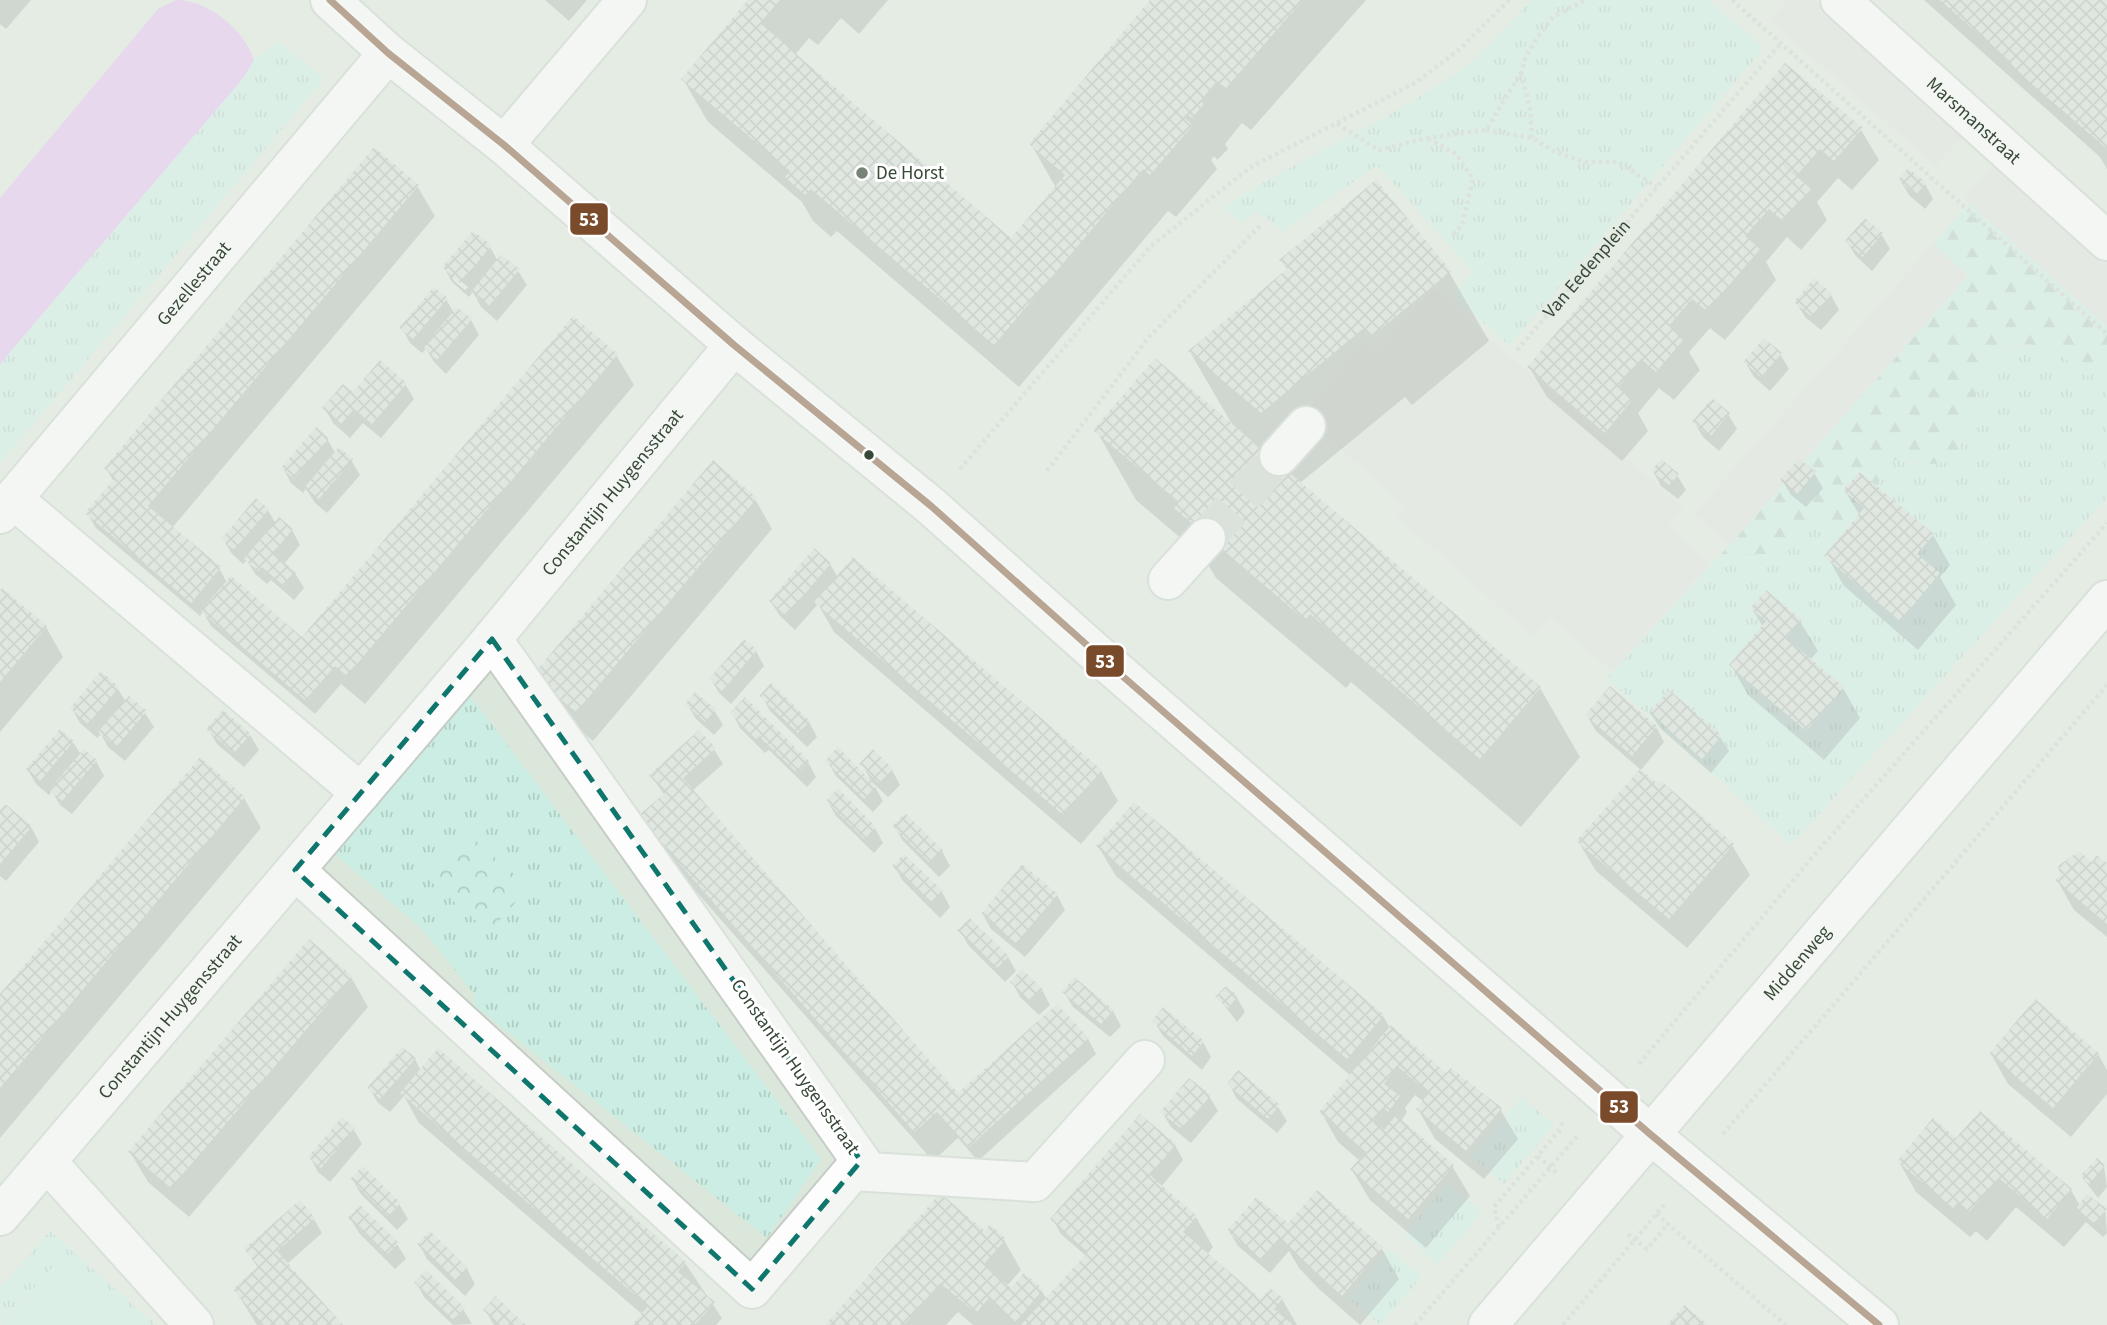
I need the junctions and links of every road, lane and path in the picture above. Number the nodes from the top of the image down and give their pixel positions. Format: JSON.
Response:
{"nodes":[{"id":1,"x":330,"y":0,"type":"edge"},
{"id":2,"x":627,"y":0,"type":"edge"},
{"id":3,"x":1509,"y":0,"type":"edge"},
{"id":4,"x":1585,"y":0,"type":"edge"},
{"id":5,"x":1732,"y":0,"type":"edge"},
{"id":6,"x":1840,"y":0,"type":"edge"},
{"id":7,"x":1782,"y":41,"type":"junction"},
{"id":8,"x":388,"y":53,"type":"junction"},
{"id":9,"x":1521,"y":73,"type":"junction"},
{"id":10,"x":1338,"y":124,"type":"junction"},
{"id":11,"x":1486,"y":130,"type":"junction"},
{"id":12,"x":1427,"y":138,"type":"junction"},
{"id":13,"x":1532,"y":138,"type":"junction"},
{"id":14,"x":504,"y":145,"type":"junction"},
{"id":15,"x":1657,"y":187,"type":"junction"},
{"id":16,"x":1262,"y":224,"type":"dead end"},
{"id":17,"x":1453,"y":234,"type":"dead end"},
{"id":18,"x":2107,"y":241,"type":"edge"},
{"id":19,"x":2107,"y":334,"type":"edge"},
{"id":20,"x":734,"y":345,"type":"junction"},
{"id":21,"x":1517,"y":350,"type":"dead end"},
{"id":22,"x":1306,"y":426,"type":"dead end"},
{"id":23,"x":1279,"y":456,"type":"tunnel mouth"},
{"id":24,"x":1047,"y":471,"type":"dead end"},
{"id":25,"x":6,"y":506,"type":"edge"},
{"id":26,"x":931,"y":506,"type":"junction"},
{"id":27,"x":2107,"y":523,"type":"edge"},
{"id":28,"x":1206,"y":538,"type":"tunnel mouth"},
{"id":29,"x":1168,"y":580,"type":"dead end"},
{"id":30,"x":2107,"y":600,"type":"edge"},
{"id":31,"x":492,"y":639,"type":"junction"},
{"id":32,"x":2107,"y":685,"type":"edge"},
{"id":33,"x":361,"y":793,"type":"junction"},
{"id":34,"x":295,"y":870,"type":"junction"},
{"id":35,"x":1646,"y":1056,"type":"dead end"},
{"id":36,"x":1145,"y":1060,"type":"dead end"},
{"id":37,"x":1740,"y":1115,"type":"dead end"},
{"id":38,"x":1650,"y":1134,"type":"junction"},
{"id":39,"x":1569,"y":1146,"type":"dead end"},
{"id":40,"x":1538,"y":1156,"type":"dead end"},
{"id":41,"x":47,"y":1162,"type":"junction"},
{"id":42,"x":1550,"y":1167,"type":"junction"},
{"id":43,"x":853,"y":1171,"type":"junction"},
{"id":44,"x":1563,"y":1179,"type":"dead end"},
{"id":45,"x":1656,"y":1214,"type":"dead end"},
{"id":46,"x":0,"y":1216,"type":"edge"},
{"id":47,"x":1649,"y":1222,"type":"dead end"},
{"id":48,"x":1668,"y":1224,"type":"junction"},
{"id":49,"x":1626,"y":1232,"type":"dead end"},
{"id":50,"x":1635,"y":1240,"type":"junction"},
{"id":51,"x":194,"y":1325,"type":"edge"},
{"id":52,"x":1415,"y":1325,"type":"edge"},
{"id":53,"x":1488,"y":1325,"type":"edge"},
{"id":54,"x":1563,"y":1325,"type":"edge"},
{"id":55,"x":1786,"y":1325,"type":"edge"},
{"id":56,"x":1880,"y":1325,"type":"edge"}],
"edges":[{"from":1,"to":8,"type":"street"},
{"from":2,"to":14,"type":"street"},
{"from":3,"to":10,"type":"path"},
{"from":4,"to":9,"type":"path"},
{"from":5,"to":7,"type":"path"},
{"from":6,"to":18,"type":"street","name":"Marsmanstraat"},
{"from":7,"to":15,"type":"path","name":"Van Eedenplein"},
{"from":7,"to":19,"type":"path"},
{"from":8,"to":14,"type":"street"},
{"from":8,"to":25,"type":"street","name":"Gezellestraat"},
{"from":9,"to":11,"type":"path"},
{"from":9,"to":13,"type":"path"},
{"from":10,"to":12,"type":"path"},
{"from":10,"to":26,"type":"path"},
{"from":11,"to":12,"type":"path"},
{"from":11,"to":13,"type":"path"},
{"from":12,"to":17,"type":"path"},
{"from":13,"to":15,"type":"path"},
{"from":14,"to":20,"type":"street"},
{"from":15,"to":21,"type":"path","name":"Van Eedenplein"},
{"from":16,"to":24,"type":"path"},
{"from":20,"to":26,"type":"street"},
{"from":20,"to":31,"type":"street","name":"Constantijn Huygensstraat"},
{"from":22,"to":23,"type":"street"},
{"from":25,"to":33,"type":"street"},
{"from":26,"to":38,"type":"street"},
{"from":27,"to":35,"type":"path"},
{"from":28,"to":29,"type":"street"},
{"from":30,"to":38,"type":"street","name":"Middenweg"},
{"from":31,"to":33,"type":"street","name":"Constantijn Huygensstraat"},
{"from":31,"to":43,"type":"street","name":"Constantijn Huygensstraat"},
{"from":32,"to":37,"type":"path"},
{"from":33,"to":34,"type":"street","name":"Constantijn Huygensstraat"},
{"from":34,"to":41,"type":"street","name":"Constantijn Huygensstraat"},
{"from":34,"to":43,"type":"street","name":"Constantijn Huygensstraat"},
{"from":36,"to":43,"type":"street"},
{"from":38,"to":53,"type":"street","name":"Middenweg"},
{"from":38,"to":56,"type":"street"},
{"from":39,"to":42,"type":"path"},
{"from":40,"to":42,"type":"path"},
{"from":41,"to":46,"type":"street","name":"Constantijn Huygensstraat"},
{"from":41,"to":51,"type":"street"},
{"from":42,"to":44,"type":"path"},
{"from":42,"to":52,"type":"path"},
{"from":45,"to":48,"type":"path"},
{"from":47,"to":50,"type":"path"},
{"from":48,"to":50,"type":"path"},
{"from":48,"to":55,"type":"path"},
{"from":49,"to":50,"type":"path"},
{"from":50,"to":54,"type":"path"}]}
